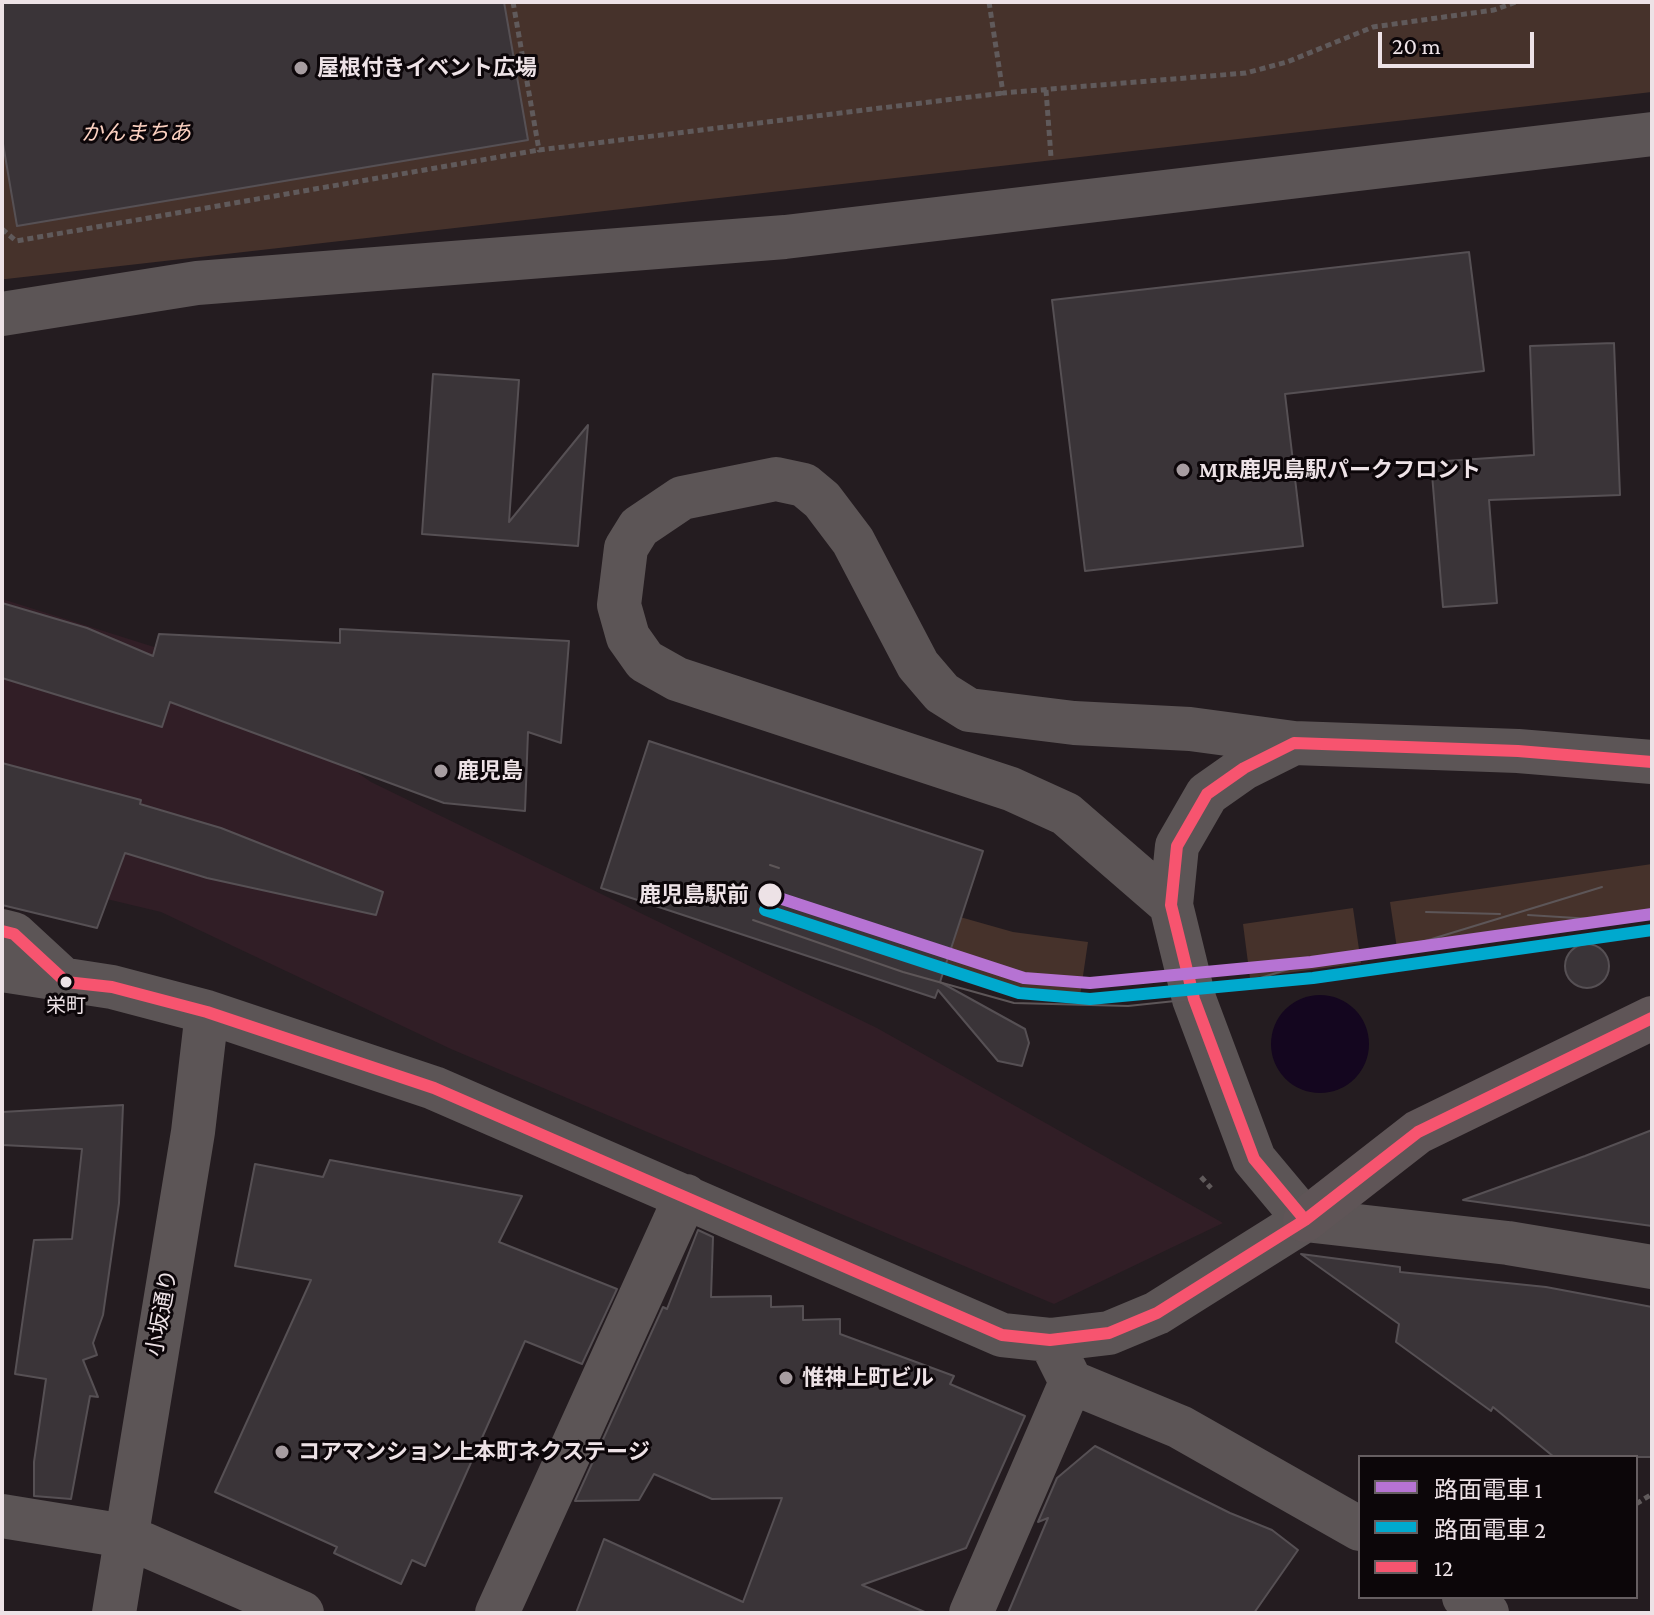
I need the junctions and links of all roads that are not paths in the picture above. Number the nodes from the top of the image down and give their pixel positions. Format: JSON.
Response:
{"nodes":[{"id":1,"x":1652,"y":134,"type":"edge"},
{"id":2,"x":2,"y":314,"type":"edge"},
{"id":3,"x":1294,"y":743,"type":"junction"},
{"id":4,"x":1652,"y":762,"type":"edge"},
{"id":5,"x":1171,"y":905,"type":"junction"},
{"id":6,"x":2,"y":931,"type":"edge"},
{"id":7,"x":2,"y":970,"type":"edge"},
{"id":8,"x":66,"y":982,"type":"junction"},
{"id":9,"x":207,"y":1012,"type":"junction"},
{"id":10,"x":1652,"y":1018,"type":"edge"},
{"id":11,"x":686,"y":1196,"type":"junction"},
{"id":12,"x":1305,"y":1220,"type":"junction"},
{"id":13,"x":1652,"y":1267,"type":"edge"},
{"id":14,"x":1050,"y":1340,"type":"junction"},
{"id":15,"x":1071,"y":1382,"type":"junction"},
{"id":16,"x":2,"y":1516,"type":"edge"},
{"id":17,"x":1358,"y":1528,"type":"edge"},
{"id":18,"x":125,"y":1536,"type":"junction"},
{"id":19,"x":114,"y":1613,"type":"edge"},
{"id":20,"x":302,"y":1613,"type":"edge"},
{"id":21,"x":497,"y":1613,"type":"edge"},
{"id":22,"x":971,"y":1613,"type":"edge"}],
"edges":[{"from":1,"to":2,"type":"street"},
{"from":3,"to":4,"type":"street"},
{"from":3,"to":5,"type":"street"},
{"from":3,"to":5,"type":"street"},
{"from":5,"to":12,"type":"street"},
{"from":6,"to":8,"type":"street"},
{"from":7,"to":8,"type":"street"},
{"from":8,"to":9,"type":"street"},
{"from":9,"to":11,"type":"street"},
{"from":9,"to":18,"type":"street","name":"小坂通り"},
{"from":10,"to":12,"type":"main road"},
{"from":11,"to":14,"type":"street"},
{"from":11,"to":21,"type":"street"},
{"from":12,"to":13,"type":"street"},
{"from":12,"to":14,"type":"street"},
{"from":14,"to":15,"type":"street"},
{"from":15,"to":17,"type":"street"},
{"from":15,"to":22,"type":"street"},
{"from":16,"to":18,"type":"street"},
{"from":18,"to":19,"type":"street","name":"小坂通り"},
{"from":18,"to":20,"type":"street"}]}
